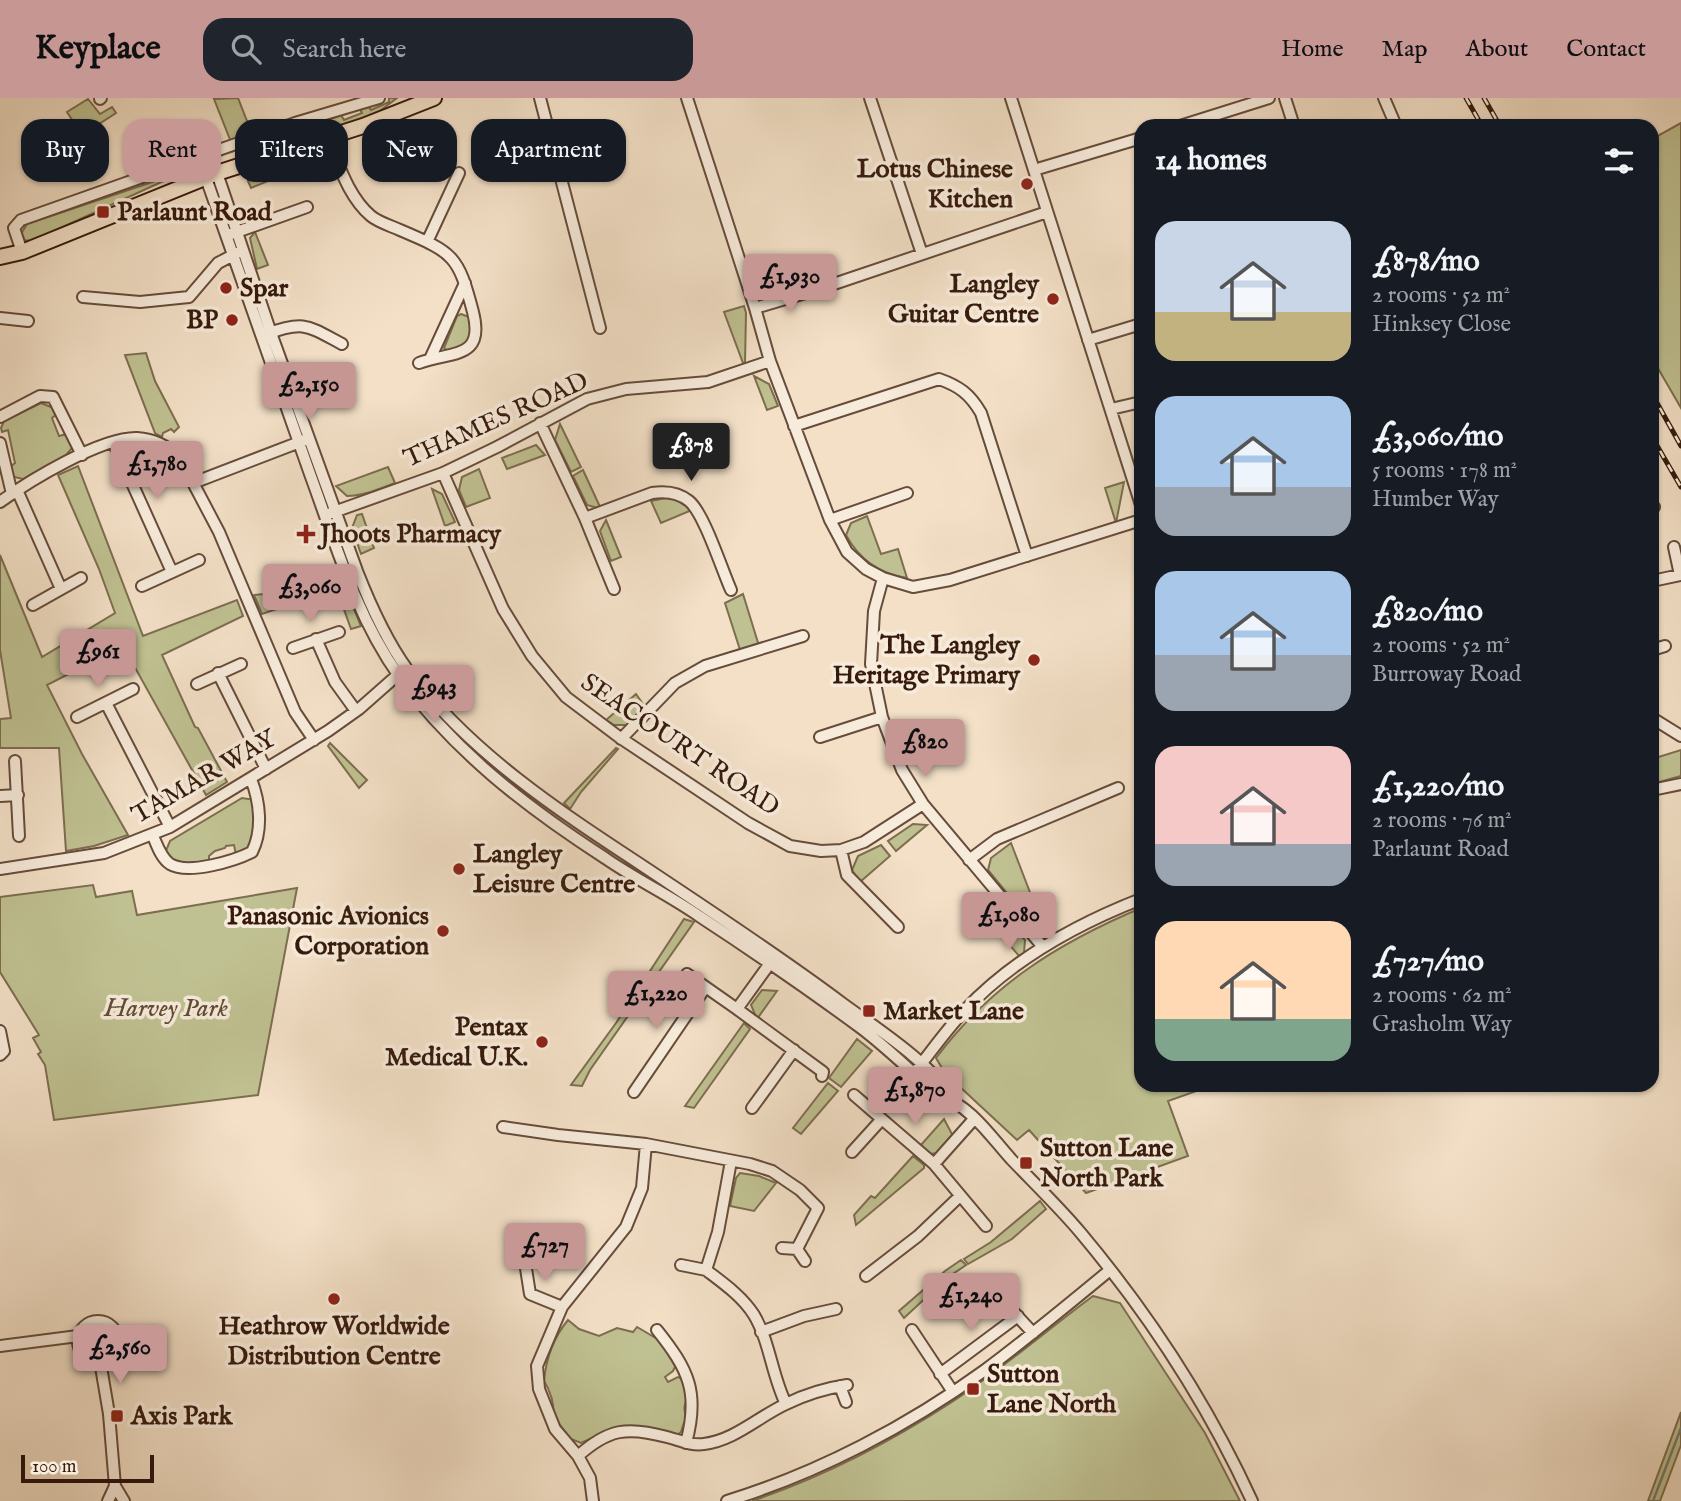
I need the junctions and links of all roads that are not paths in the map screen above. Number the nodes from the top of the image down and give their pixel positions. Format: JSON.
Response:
{"nodes":[{"id":1,"x":379,"y":98,"type":"edge"},
{"id":2,"x":416,"y":98,"type":"edge"},
{"id":3,"x":433,"y":98,"type":"edge"},
{"id":4,"x":540,"y":98,"type":"edge"},
{"id":5,"x":688,"y":98,"type":"edge"},
{"id":6,"x":870,"y":98,"type":"edge"},
{"id":7,"x":1011,"y":98,"type":"edge"},
{"id":8,"x":1269,"y":98,"type":"edge"},
{"id":9,"x":1285,"y":98,"type":"edge"},
{"id":10,"x":1384,"y":98,"type":"edge"},
{"id":11,"x":390,"y":115,"type":"junction"},
{"id":12,"x":1210,"y":119,"type":"edge"},
{"id":13,"x":1292,"y":119,"type":"edge"},
{"id":14,"x":1393,"y":119,"type":"edge"},
{"id":15,"x":348,"y":130,"type":"edge"},
{"id":16,"x":1134,"y":140,"type":"edge"},
{"id":17,"x":1034,"y":170,"type":"junction"},
{"id":18,"x":459,"y":173,"type":"dead end"},
{"id":19,"x":348,"y":181,"type":"edge"},
{"id":20,"x":196,"y":182,"type":"edge"},
{"id":21,"x":213,"y":182,"type":"edge"},
{"id":22,"x":307,"y":207,"type":"dead end"},
{"id":23,"x":1047,"y":212,"type":"junction"},
{"id":24,"x":0,"y":228,"type":"edge"},
{"id":25,"x":14,"y":228,"type":"junction"},
{"id":26,"x":231,"y":234,"type":"junction"},
{"id":27,"x":427,"y":242,"type":"junction"},
{"id":28,"x":22,"y":253,"type":"junction"},
{"id":29,"x":237,"y":253,"type":"junction"},
{"id":30,"x":922,"y":254,"type":"junction"},
{"id":31,"x":0,"y":257,"type":"edge"},
{"id":32,"x":465,"y":282,"type":"junction"},
{"id":33,"x":83,"y":297,"type":"dead end"},
{"id":34,"x":755,"y":308,"type":"junction"},
{"id":35,"x":0,"y":318,"type":"edge"},
{"id":36,"x":29,"y":321,"type":"dead end"},
{"id":37,"x":1134,"y":326,"type":"edge"},
{"id":38,"x":600,"y":328,"type":"dead end"},
{"id":39,"x":266,"y":335,"type":"junction"},
{"id":40,"x":1088,"y":340,"type":"junction"},
{"id":41,"x":342,"y":344,"type":"dead end"},
{"id":42,"x":770,"y":361,"type":"junction"},
{"id":43,"x":1134,"y":404,"type":"edge"},
{"id":44,"x":1111,"y":409,"type":"junction"},
{"id":45,"x":0,"y":417,"type":"edge"},
{"id":46,"x":540,"y":423,"type":"junction"},
{"id":47,"x":794,"y":426,"type":"junction"},
{"id":48,"x":304,"y":440,"type":"junction"},
{"id":49,"x":0,"y":443,"type":"edge"},
{"id":50,"x":114,"y":443,"type":"junction"},
{"id":51,"x":82,"y":455,"type":"junction"},
{"id":52,"x":443,"y":472,"type":"junction"},
{"id":53,"x":193,"y":483,"type":"junction"},
{"id":54,"x":1134,"y":483,"type":"edge"},
{"id":55,"x":15,"y":492,"type":"junction"},
{"id":56,"x":907,"y":493,"type":"dead end"},
{"id":57,"x":0,"y":502,"type":"edge"},
{"id":58,"x":330,"y":513,"type":"junction"},
{"id":59,"x":585,"y":518,"type":"junction"},
{"id":60,"x":830,"y":520,"type":"junction"},
{"id":61,"x":1134,"y":522,"type":"edge"},
{"id":62,"x":1674,"y":547,"type":"dead end"},
{"id":63,"x":1027,"y":556,"type":"junction"},
{"id":64,"x":199,"y":560,"type":"dead end"},
{"id":65,"x":172,"y":572,"type":"junction"},
{"id":66,"x":81,"y":578,"type":"dead end"},
{"id":67,"x":883,"y":578,"type":"junction"},
{"id":68,"x":1659,"y":580,"type":"edge"},
{"id":69,"x":142,"y":586,"type":"dead end"},
{"id":70,"x":61,"y":589,"type":"junction"},
{"id":71,"x":614,"y":589,"type":"dead end"},
{"id":72,"x":731,"y":590,"type":"dead end"},
{"id":73,"x":33,"y":606,"type":"dead end"},
{"id":74,"x":339,"y":632,"type":"dead end"},
{"id":75,"x":803,"y":636,"type":"dead end"},
{"id":76,"x":316,"y":639,"type":"junction"},
{"id":77,"x":1665,"y":646,"type":"dead end"},
{"id":78,"x":1659,"y":648,"type":"edge"},
{"id":79,"x":293,"y":649,"type":"dead end"},
{"id":80,"x":241,"y":664,"type":"dead end"},
{"id":81,"x":402,"y":671,"type":"junction"},
{"id":82,"x":218,"y":673,"type":"junction"},
{"id":83,"x":197,"y":684,"type":"dead end"},
{"id":84,"x":133,"y":689,"type":"dead end"},
{"id":85,"x":106,"y":703,"type":"junction"},
{"id":86,"x":356,"y":711,"type":"junction"},
{"id":87,"x":77,"y":717,"type":"dead end"},
{"id":88,"x":882,"y":717,"type":"junction"},
{"id":89,"x":1659,"y":722,"type":"edge"},
{"id":90,"x":1681,"y":736,"type":"edge"},
{"id":91,"x":820,"y":737,"type":"dead end"},
{"id":92,"x":621,"y":739,"type":"junction"},
{"id":93,"x":314,"y":740,"type":"junction"},
{"id":94,"x":15,"y":761,"type":"dead end"},
{"id":95,"x":266,"y":769,"type":"junction"},
{"id":96,"x":251,"y":779,"type":"junction"},
{"id":97,"x":1681,"y":784,"type":"edge"},
{"id":98,"x":1118,"y":788,"type":"dead end"},
{"id":99,"x":1659,"y":789,"type":"edge"},
{"id":100,"x":18,"y":795,"type":"junction"},
{"id":101,"x":0,"y":796,"type":"edge"},
{"id":102,"x":923,"y":804,"type":"junction"},
{"id":103,"x":170,"y":827,"type":"junction"},
{"id":104,"x":19,"y":836,"type":"dead end"},
{"id":105,"x":153,"y":836,"type":"junction"},
{"id":106,"x":841,"y":849,"type":"junction"},
{"id":107,"x":969,"y":860,"type":"junction"},
{"id":108,"x":0,"y":869,"type":"edge"},
{"id":109,"x":1134,"y":903,"type":"edge"},
{"id":110,"x":898,"y":926,"type":"dead end"},
{"id":111,"x":1043,"y":947,"type":"junction"},
{"id":112,"x":773,"y":958,"type":"junction"},
{"id":113,"x":687,"y":974,"type":"dead end"},
{"id":114,"x":705,"y":988,"type":"junction"},
{"id":115,"x":737,"y":1009,"type":"junction"},
{"id":116,"x":0,"y":1031,"type":"edge"},
{"id":117,"x":794,"y":1050,"type":"junction"},
{"id":118,"x":0,"y":1055,"type":"edge"},
{"id":119,"x":918,"y":1068,"type":"junction"},
{"id":120,"x":822,"y":1076,"type":"dead end"},
{"id":121,"x":634,"y":1092,"type":"dead end"},
{"id":122,"x":854,"y":1096,"type":"dead end"},
{"id":123,"x":752,"y":1108,"type":"dead end"},
{"id":124,"x":974,"y":1119,"type":"junction"},
{"id":125,"x":881,"y":1120,"type":"junction"},
{"id":126,"x":503,"y":1127,"type":"dead end"},
{"id":127,"x":646,"y":1144,"type":"junction"},
{"id":128,"x":852,"y":1152,"type":"dead end"},
{"id":129,"x":731,"y":1161,"type":"junction"},
{"id":130,"x":934,"y":1164,"type":"junction"},
{"id":131,"x":960,"y":1196,"type":"junction"},
{"id":132,"x":986,"y":1226,"type":"dead end"},
{"id":133,"x":782,"y":1248,"type":"dead end"},
{"id":134,"x":797,"y":1249,"type":"junction"},
{"id":135,"x":805,"y":1261,"type":"dead end"},
{"id":136,"x":526,"y":1262,"type":"dead end"},
{"id":137,"x":681,"y":1265,"type":"dead end"},
{"id":138,"x":706,"y":1270,"type":"junction"},
{"id":139,"x":1111,"y":1270,"type":"junction"},
{"id":140,"x":866,"y":1276,"type":"dead end"},
{"id":141,"x":986,"y":1282,"type":"dead end"},
{"id":142,"x":562,"y":1307,"type":"junction"},
{"id":143,"x":836,"y":1309,"type":"dead end"},
{"id":144,"x":1018,"y":1316,"type":"junction"},
{"id":145,"x":657,"y":1330,"type":"dead end"},
{"id":146,"x":912,"y":1330,"type":"dead end"},
{"id":147,"x":761,"y":1332,"type":"junction"},
{"id":148,"x":1033,"y":1333,"type":"junction"},
{"id":149,"x":78,"y":1336,"type":"junction"},
{"id":150,"x":0,"y":1346,"type":"edge"},
{"id":151,"x":100,"y":1361,"type":"junction"},
{"id":152,"x":940,"y":1374,"type":"junction"},
{"id":153,"x":953,"y":1392,"type":"junction"},
{"id":154,"x":846,"y":1402,"type":"dead end"},
{"id":155,"x":786,"y":1404,"type":"junction"},
{"id":156,"x":686,"y":1443,"type":"junction"},
{"id":157,"x":578,"y":1456,"type":"junction"},
{"id":158,"x":115,"y":1486,"type":"junction"},
{"id":159,"x":108,"y":1501,"type":"edge"},
{"id":160,"x":124,"y":1501,"type":"edge"},
{"id":161,"x":593,"y":1501,"type":"edge"},
{"id":162,"x":727,"y":1501,"type":"edge"},
{"id":163,"x":1252,"y":1501,"type":"edge"}],
"edges":[{"from":1,"to":25,"type":"street"},
{"from":2,"to":11,"type":"street"},
{"from":3,"to":11,"type":"main road"},
{"from":4,"to":38,"type":"street"},
{"from":5,"to":34,"type":"street"},
{"from":6,"to":30,"type":"street"},
{"from":7,"to":17,"type":"street"},
{"from":8,"to":12,"type":"street"},
{"from":9,"to":13,"type":"street"},
{"from":10,"to":14,"type":"street"},
{"from":11,"to":15,"type":"main road"},
{"from":16,"to":17,"type":"street"},
{"from":17,"to":23,"type":"street"},
{"from":18,"to":27,"type":"street"},
{"from":19,"to":27,"type":"street"},
{"from":20,"to":28,"type":"main road"},
{"from":21,"to":26,"type":"street"},
{"from":22,"to":26,"type":"street"},
{"from":23,"to":30,"type":"street"},
{"from":23,"to":40,"type":"street"},
{"from":24,"to":25,"type":"street"},
{"from":25,"to":28,"type":"street"},
{"from":26,"to":29,"type":"street"},
{"from":27,"to":32,"type":"street"},
{"from":28,"to":31,"type":"main road"},
{"from":29,"to":33,"type":"street"},
{"from":29,"to":39,"type":"street"},
{"from":30,"to":34,"type":"street"},
{"from":32,"to":32,"type":"street"},
{"from":34,"to":42,"type":"street"},
{"from":35,"to":36,"type":"street"},
{"from":37,"to":40,"type":"street"},
{"from":39,"to":41,"type":"street"},
{"from":39,"to":48,"type":"street"},
{"from":40,"to":44,"type":"street"},
{"from":42,"to":46,"type":"street","name":"THAMES ROAD"},
{"from":42,"to":47,"type":"street"},
{"from":43,"to":44,"type":"street"},
{"from":44,"to":54,"type":"street"},
{"from":45,"to":51,"type":"street"},
{"from":46,"to":52,"type":"street","name":"THAMES ROAD"},
{"from":46,"to":59,"type":"street"},
{"from":47,"to":60,"type":"street"},
{"from":47,"to":63,"type":"street"},
{"from":48,"to":53,"type":"street"},
{"from":48,"to":58,"type":"street"},
{"from":49,"to":55,"type":"street"},
{"from":50,"to":51,"type":"street"},
{"from":50,"to":53,"type":"street"},
{"from":50,"to":65,"type":"street"},
{"from":51,"to":55,"type":"street"},
{"from":52,"to":58,"type":"street","name":"THAMES ROAD"},
{"from":52,"to":92,"type":"street","name":"SEACOURT ROAD"},
{"from":53,"to":93,"type":"street"},
{"from":55,"to":57,"type":"street"},
{"from":55,"to":70,"type":"street"},
{"from":56,"to":60,"type":"street"},
{"from":58,"to":81,"type":"street"},
{"from":59,"to":71,"type":"street"},
{"from":59,"to":72,"type":"street"},
{"from":60,"to":67,"type":"street"},
{"from":61,"to":63,"type":"street"},
{"from":62,"to":68,"type":"street"},
{"from":63,"to":67,"type":"street"},
{"from":64,"to":65,"type":"street"},
{"from":65,"to":69,"type":"street"},
{"from":66,"to":70,"type":"street"},
{"from":67,"to":88,"type":"street"},
{"from":70,"to":73,"type":"street"},
{"from":74,"to":76,"type":"street"},
{"from":75,"to":92,"type":"street"},
{"from":76,"to":79,"type":"street"},
{"from":76,"to":86,"type":"street"},
{"from":77,"to":78,"type":"street"},
{"from":80,"to":82,"type":"street"},
{"from":81,"to":86,"type":"street","name":"TAMAR WAY"},
{"from":81,"to":112,"type":"street"},
{"from":82,"to":83,"type":"street"},
{"from":82,"to":95,"type":"street"},
{"from":84,"to":85,"type":"street"},
{"from":85,"to":87,"type":"street"},
{"from":85,"to":103,"type":"street"},
{"from":86,"to":93,"type":"street","name":"TAMAR WAY"},
{"from":88,"to":91,"type":"street"},
{"from":88,"to":102,"type":"street"},
{"from":89,"to":90,"type":"street"},
{"from":92,"to":106,"type":"street","name":"SEACOURT ROAD"},
{"from":93,"to":95,"type":"street","name":"TAMAR WAY"},
{"from":94,"to":100,"type":"street"},
{"from":95,"to":96,"type":"street","name":"TAMAR WAY"},
{"from":96,"to":103,"type":"street","name":"TAMAR WAY"},
{"from":96,"to":105,"type":"street"},
{"from":97,"to":99,"type":"street"},
{"from":98,"to":107,"type":"street"},
{"from":100,"to":101,"type":"street"},
{"from":100,"to":104,"type":"street"},
{"from":102,"to":106,"type":"street","name":"SEACOURT ROAD"},
{"from":102,"to":107,"type":"street"},
{"from":103,"to":105,"type":"street","name":"TAMAR WAY"},
{"from":105,"to":108,"type":"street","name":"TAMAR WAY"},
{"from":106,"to":110,"type":"street"},
{"from":107,"to":111,"type":"street"},
{"from":109,"to":111,"type":"street"},
{"from":111,"to":119,"type":"street"},
{"from":112,"to":115,"type":"street"},
{"from":112,"to":119,"type":"street"},
{"from":113,"to":114,"type":"street"},
{"from":114,"to":115,"type":"street"},
{"from":114,"to":121,"type":"street"},
{"from":115,"to":117,"type":"street"},
{"from":116,"to":118,"type":"street"},
{"from":117,"to":120,"type":"street"},
{"from":117,"to":123,"type":"street"},
{"from":119,"to":124,"type":"street"},
{"from":122,"to":125,"type":"street"},
{"from":124,"to":130,"type":"street"},
{"from":124,"to":139,"type":"street"},
{"from":125,"to":128,"type":"street"},
{"from":125,"to":130,"type":"street"},
{"from":126,"to":127,"type":"street"},
{"from":127,"to":129,"type":"street"},
{"from":127,"to":142,"type":"street"},
{"from":129,"to":134,"type":"street"},
{"from":129,"to":138,"type":"street"},
{"from":130,"to":131,"type":"street"},
{"from":131,"to":132,"type":"street"},
{"from":131,"to":140,"type":"street"},
{"from":133,"to":134,"type":"street"},
{"from":134,"to":135,"type":"street"},
{"from":136,"to":142,"type":"street"},
{"from":137,"to":138,"type":"street"},
{"from":138,"to":147,"type":"street"},
{"from":139,"to":148,"type":"street"},
{"from":139,"to":163,"type":"street"},
{"from":141,"to":144,"type":"street"},
{"from":142,"to":157,"type":"street"},
{"from":143,"to":147,"type":"street"},
{"from":144,"to":148,"type":"street"},
{"from":144,"to":152,"type":"street"},
{"from":145,"to":156,"type":"street"},
{"from":146,"to":152,"type":"street"},
{"from":147,"to":155,"type":"street"},
{"from":148,"to":153,"type":"street"},
{"from":149,"to":150,"type":"street"},
{"from":149,"to":151,"type":"street"},
{"from":149,"to":151,"type":"street"},
{"from":151,"to":158,"type":"street"},
{"from":152,"to":153,"type":"street"},
{"from":153,"to":162,"type":"street"},
{"from":154,"to":155,"type":"street"},
{"from":155,"to":156,"type":"street"},
{"from":156,"to":157,"type":"street"},
{"from":157,"to":161,"type":"street"},
{"from":158,"to":159,"type":"street"},
{"from":158,"to":160,"type":"street"}]}
